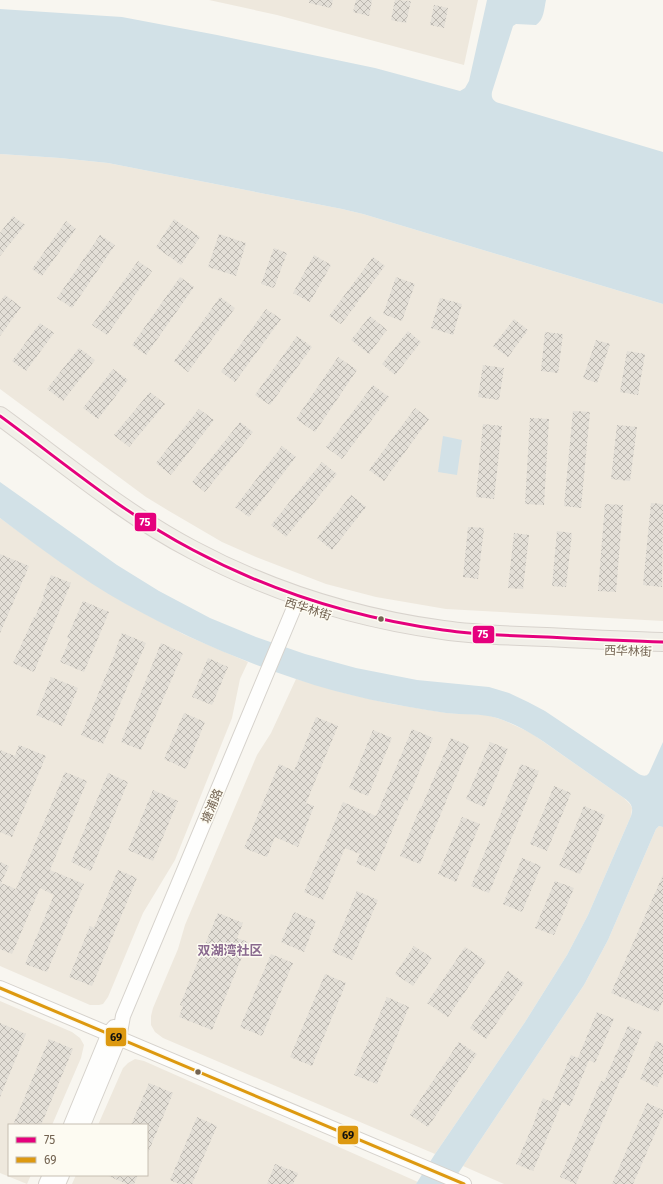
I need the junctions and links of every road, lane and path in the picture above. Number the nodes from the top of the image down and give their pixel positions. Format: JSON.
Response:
{"nodes":[{"id":1,"x":0,"y":416,"type":"edge"},
{"id":2,"x":0,"y":430,"type":"edge"},
{"id":3,"x":297,"y":601,"type":"junction"},
{"id":4,"x":663,"y":642,"type":"edge"},
{"id":5,"x":663,"y":652,"type":"edge"},
{"id":6,"x":0,"y":988,"type":"edge"},
{"id":7,"x":114,"y":1036,"type":"junction"},
{"id":8,"x":71,"y":1124,"type":"edge"},
{"id":9,"x":83,"y":1124,"type":"edge"},
{"id":10,"x":460,"y":1182,"type":"edge"}],
"edges":[{"from":1,"to":3,"type":"main road","name":"西华林街"},
{"from":2,"to":3,"type":"main road","name":"西华林街"},
{"from":3,"to":4,"type":"main road","name":"西华林街"},
{"from":3,"to":5,"type":"main road","name":"西华林街"},
{"from":3,"to":7,"type":"street","name":"塘浦路"},
{"from":6,"to":7,"type":"street"},
{"from":7,"to":8,"type":"street","name":"塘浦路"},
{"from":7,"to":9,"type":"street","name":"塘浦路"},
{"from":7,"to":10,"type":"street"}]}
